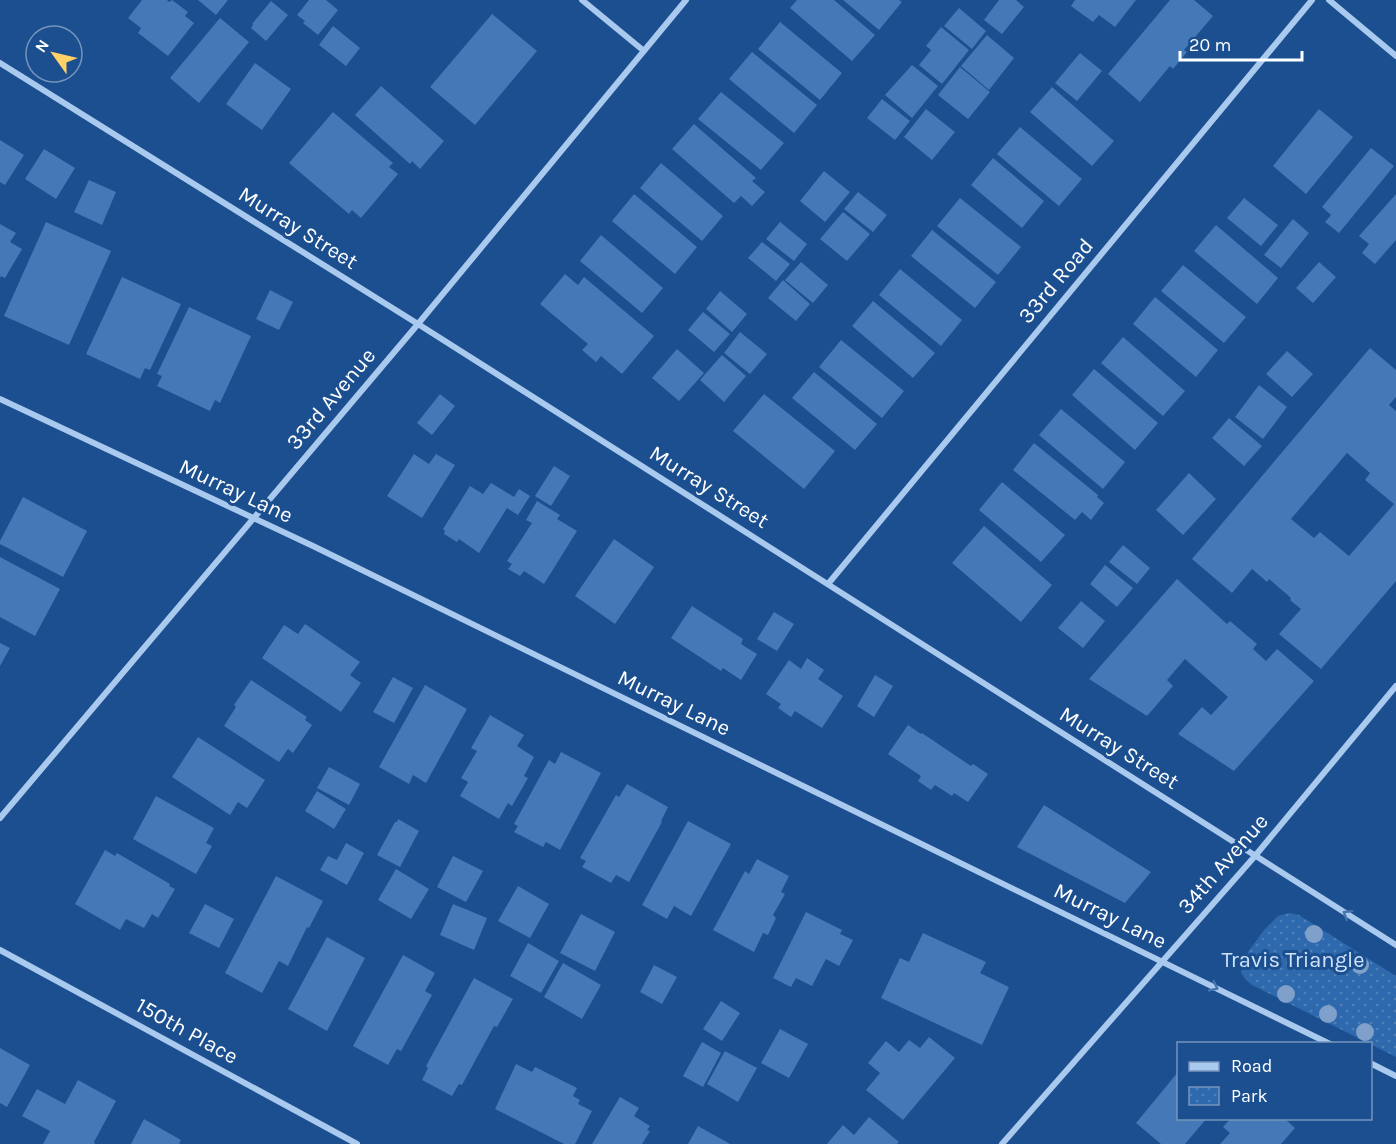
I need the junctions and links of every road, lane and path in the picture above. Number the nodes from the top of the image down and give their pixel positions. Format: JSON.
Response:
{"nodes":[{"id":1,"x":582,"y":0,"type":"edge"},
{"id":2,"x":686,"y":0,"type":"edge"},
{"id":3,"x":1312,"y":0,"type":"edge"},
{"id":4,"x":1329,"y":0,"type":"edge"},
{"id":5,"x":644,"y":51,"type":"junction"},
{"id":6,"x":1396,"y":56,"type":"edge"},
{"id":7,"x":0,"y":63,"type":"edge"},
{"id":8,"x":418,"y":324,"type":"junction"},
{"id":9,"x":0,"y":399,"type":"edge"},
{"id":10,"x":255,"y":518,"type":"junction"},
{"id":11,"x":828,"y":584,"type":"junction"},
{"id":12,"x":1396,"y":686,"type":"edge"},
{"id":13,"x":0,"y":818,"type":"edge"},
{"id":14,"x":1255,"y":856,"type":"junction"},
{"id":15,"x":1396,"y":945,"type":"edge"},
{"id":16,"x":0,"y":950,"type":"edge"},
{"id":17,"x":1162,"y":961,"type":"junction"},
{"id":18,"x":1326,"y":1042,"type":"edge"},
{"id":19,"x":1372,"y":1064,"type":"edge"},
{"id":20,"x":1396,"y":1076,"type":"edge"},
{"id":21,"x":357,"y":1144,"type":"edge"},
{"id":22,"x":1002,"y":1144,"type":"edge"}],
"edges":[{"from":1,"to":5,"type":"street"},
{"from":2,"to":5,"type":"street","name":"33rd Avenue"},
{"from":3,"to":11,"type":"street","name":"33rd Road"},
{"from":4,"to":6,"type":"street"},
{"from":5,"to":8,"type":"street","name":"33rd Avenue"},
{"from":7,"to":8,"type":"street","name":"Murray Street"},
{"from":8,"to":10,"type":"street","name":"33rd Avenue"},
{"from":8,"to":11,"type":"street","name":"Murray Street"},
{"from":9,"to":10,"type":"street","name":"Murray Lane"},
{"from":10,"to":13,"type":"street","name":"33rd Avenue"},
{"from":10,"to":17,"type":"street","name":"Murray Lane"},
{"from":11,"to":14,"type":"street","name":"Murray Street"},
{"from":12,"to":14,"type":"street","name":"34th Avenue"},
{"from":15,"to":14,"type":"street","name":"Murray Street","one_way":true},
{"from":14,"to":17,"type":"street","name":"34th Avenue"},
{"from":16,"to":21,"type":"street","name":"150th Place"},
{"from":17,"to":18,"type":"street","name":"Murray Lane","one_way":true},
{"from":17,"to":22,"type":"street","name":"34th Avenue"},
{"from":19,"to":20,"type":"street"}]}
